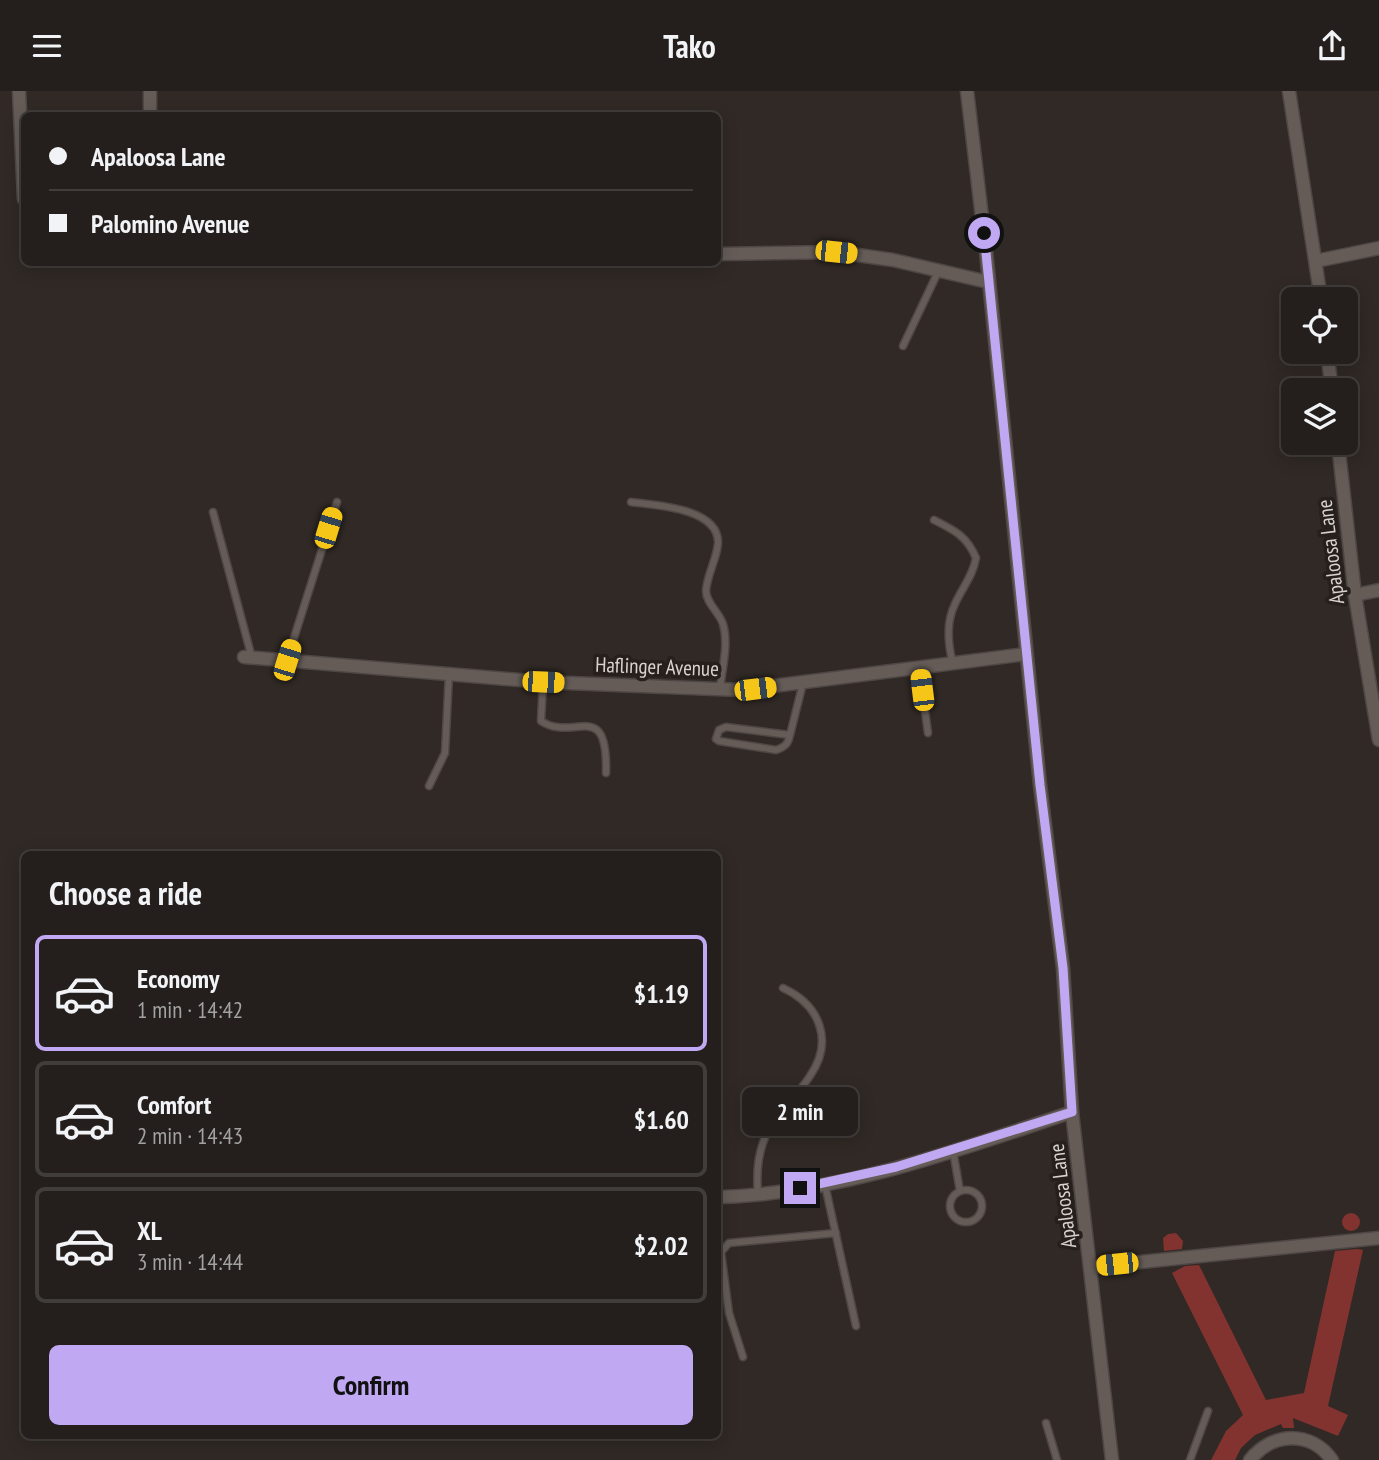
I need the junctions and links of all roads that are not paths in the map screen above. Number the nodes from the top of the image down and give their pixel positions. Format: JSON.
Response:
{"nodes":[{"id":1,"x":19,"y":91,"type":"edge"},
{"id":2,"x":150,"y":91,"type":"edge"},
{"id":3,"x":967,"y":91,"type":"edge"},
{"id":4,"x":1289,"y":91,"type":"edge"},
{"id":5,"x":150,"y":112,"type":"edge"},
{"id":6,"x":21,"y":134,"type":"edge"},
{"id":7,"x":1379,"y":248,"type":"edge"},
{"id":8,"x":721,"y":254,"type":"edge"},
{"id":9,"x":1316,"y":261,"type":"junction"},
{"id":10,"x":938,"y":272,"type":"junction"},
{"id":11,"x":988,"y":282,"type":"junction"},
{"id":12,"x":1319,"y":287,"type":"edge"},
{"id":13,"x":903,"y":346,"type":"dead end"},
{"id":14,"x":1339,"y":455,"type":"edge"},
{"id":15,"x":337,"y":502,"type":"dead end"},
{"id":16,"x":631,"y":502,"type":"dead end"},
{"id":17,"x":213,"y":512,"type":"dead end"},
{"id":18,"x":934,"y":520,"type":"dead end"},
{"id":19,"x":1379,"y":590,"type":"edge"},
{"id":20,"x":1355,"y":595,"type":"junction"},
{"id":21,"x":1026,"y":655,"type":"junction"},
{"id":22,"x":248,"y":658,"type":"joint"},
{"id":23,"x":287,"y":660,"type":"junction"},
{"id":24,"x":953,"y":664,"type":"junction"},
{"id":25,"x":919,"y":668,"type":"junction"},
{"id":26,"x":450,"y":674,"type":"junction"},
{"id":27,"x":543,"y":682,"type":"junction"},
{"id":28,"x":803,"y":683,"type":"junction"},
{"id":29,"x":720,"y":689,"type":"junction"},
{"id":30,"x":928,"y":733,"type":"dead end"},
{"id":31,"x":790,"y":735,"type":"junction"},
{"id":32,"x":1379,"y":740,"type":"edge"},
{"id":33,"x":606,"y":773,"type":"dead end"},
{"id":34,"x":429,"y":786,"type":"dead end"},
{"id":35,"x":783,"y":988,"type":"dead end"},
{"id":36,"x":1072,"y":1112,"type":"junction"},
{"id":37,"x":953,"y":1151,"type":"junction"},
{"id":38,"x":825,"y":1183,"type":"junction"},
{"id":39,"x":960,"y":1191,"type":"junction"},
{"id":40,"x":758,"y":1195,"type":"junction"},
{"id":41,"x":721,"y":1197,"type":"edge"},
{"id":42,"x":836,"y":1233,"type":"junction"},
{"id":43,"x":1379,"y":1238,"type":"edge"},
{"id":44,"x":1091,"y":1267,"type":"junction"},
{"id":45,"x":856,"y":1326,"type":"dead end"},
{"id":46,"x":743,"y":1357,"type":"dead end"},
{"id":47,"x":1209,"y":1411,"type":"dead end"},
{"id":48,"x":1046,"y":1423,"type":"dead end"},
{"id":49,"x":1057,"y":1460,"type":"edge"},
{"id":50,"x":1112,"y":1460,"type":"edge"},
{"id":51,"x":1190,"y":1460,"type":"edge"},
{"id":52,"x":1250,"y":1460,"type":"edge"},
{"id":53,"x":1332,"y":1460,"type":"edge"}],
"edges":[{"from":1,"to":6,"type":"street"},
{"from":2,"to":5,"type":"street"},
{"from":3,"to":11,"type":"street","name":"Apaloosa Lane"},
{"from":4,"to":9,"type":"street"},
{"from":7,"to":9,"type":"street"},
{"from":8,"to":10,"type":"street"},
{"from":9,"to":12,"type":"street"},
{"from":10,"to":11,"type":"street"},
{"from":10,"to":13,"type":"lane"},
{"from":11,"to":21,"type":"street","name":"Apaloosa Lane"},
{"from":14,"to":20,"type":"street","name":"Apaloosa Lane"},
{"from":15,"to":23,"type":"lane"},
{"from":16,"to":29,"type":"lane"},
{"from":17,"to":22,"type":"lane"},
{"from":18,"to":24,"type":"lane"},
{"from":19,"to":20,"type":"street"},
{"from":20,"to":32,"type":"street","name":"Apaloosa Lane"},
{"from":21,"to":24,"type":"street","name":"Haflinger Avenue"},
{"from":21,"to":36,"type":"street","name":"Apaloosa Lane"},
{"from":22,"to":23,"type":"street","name":"Haflinger Avenue"},
{"from":23,"to":26,"type":"street","name":"Haflinger Avenue"},
{"from":24,"to":25,"type":"street","name":"Haflinger Avenue"},
{"from":25,"to":28,"type":"street","name":"Haflinger Avenue"},
{"from":25,"to":30,"type":"lane"},
{"from":26,"to":27,"type":"street","name":"Haflinger Avenue"},
{"from":26,"to":34,"type":"lane"},
{"from":27,"to":29,"type":"street","name":"Haflinger Avenue"},
{"from":27,"to":33,"type":"lane"},
{"from":28,"to":29,"type":"street","name":"Haflinger Avenue"},
{"from":28,"to":31,"type":"lane"},
{"from":31,"to":31,"type":"lane"},
{"from":35,"to":40,"type":"lane"},
{"from":36,"to":37,"type":"street"},
{"from":36,"to":44,"type":"street","name":"Apaloosa Lane"},
{"from":37,"to":38,"type":"street"},
{"from":37,"to":39,"type":"lane"},
{"from":38,"to":40,"type":"street"},
{"from":38,"to":42,"type":"lane"},
{"from":39,"to":39,"type":"lane"},
{"from":40,"to":41,"type":"street"},
{"from":42,"to":45,"type":"lane"},
{"from":42,"to":46,"type":"lane"},
{"from":43,"to":44,"type":"street"},
{"from":44,"to":50,"type":"street","name":"Apaloosa Lane"},
{"from":47,"to":51,"type":"lane"},
{"from":48,"to":49,"type":"lane"},
{"from":52,"to":53,"type":"street"}]}
